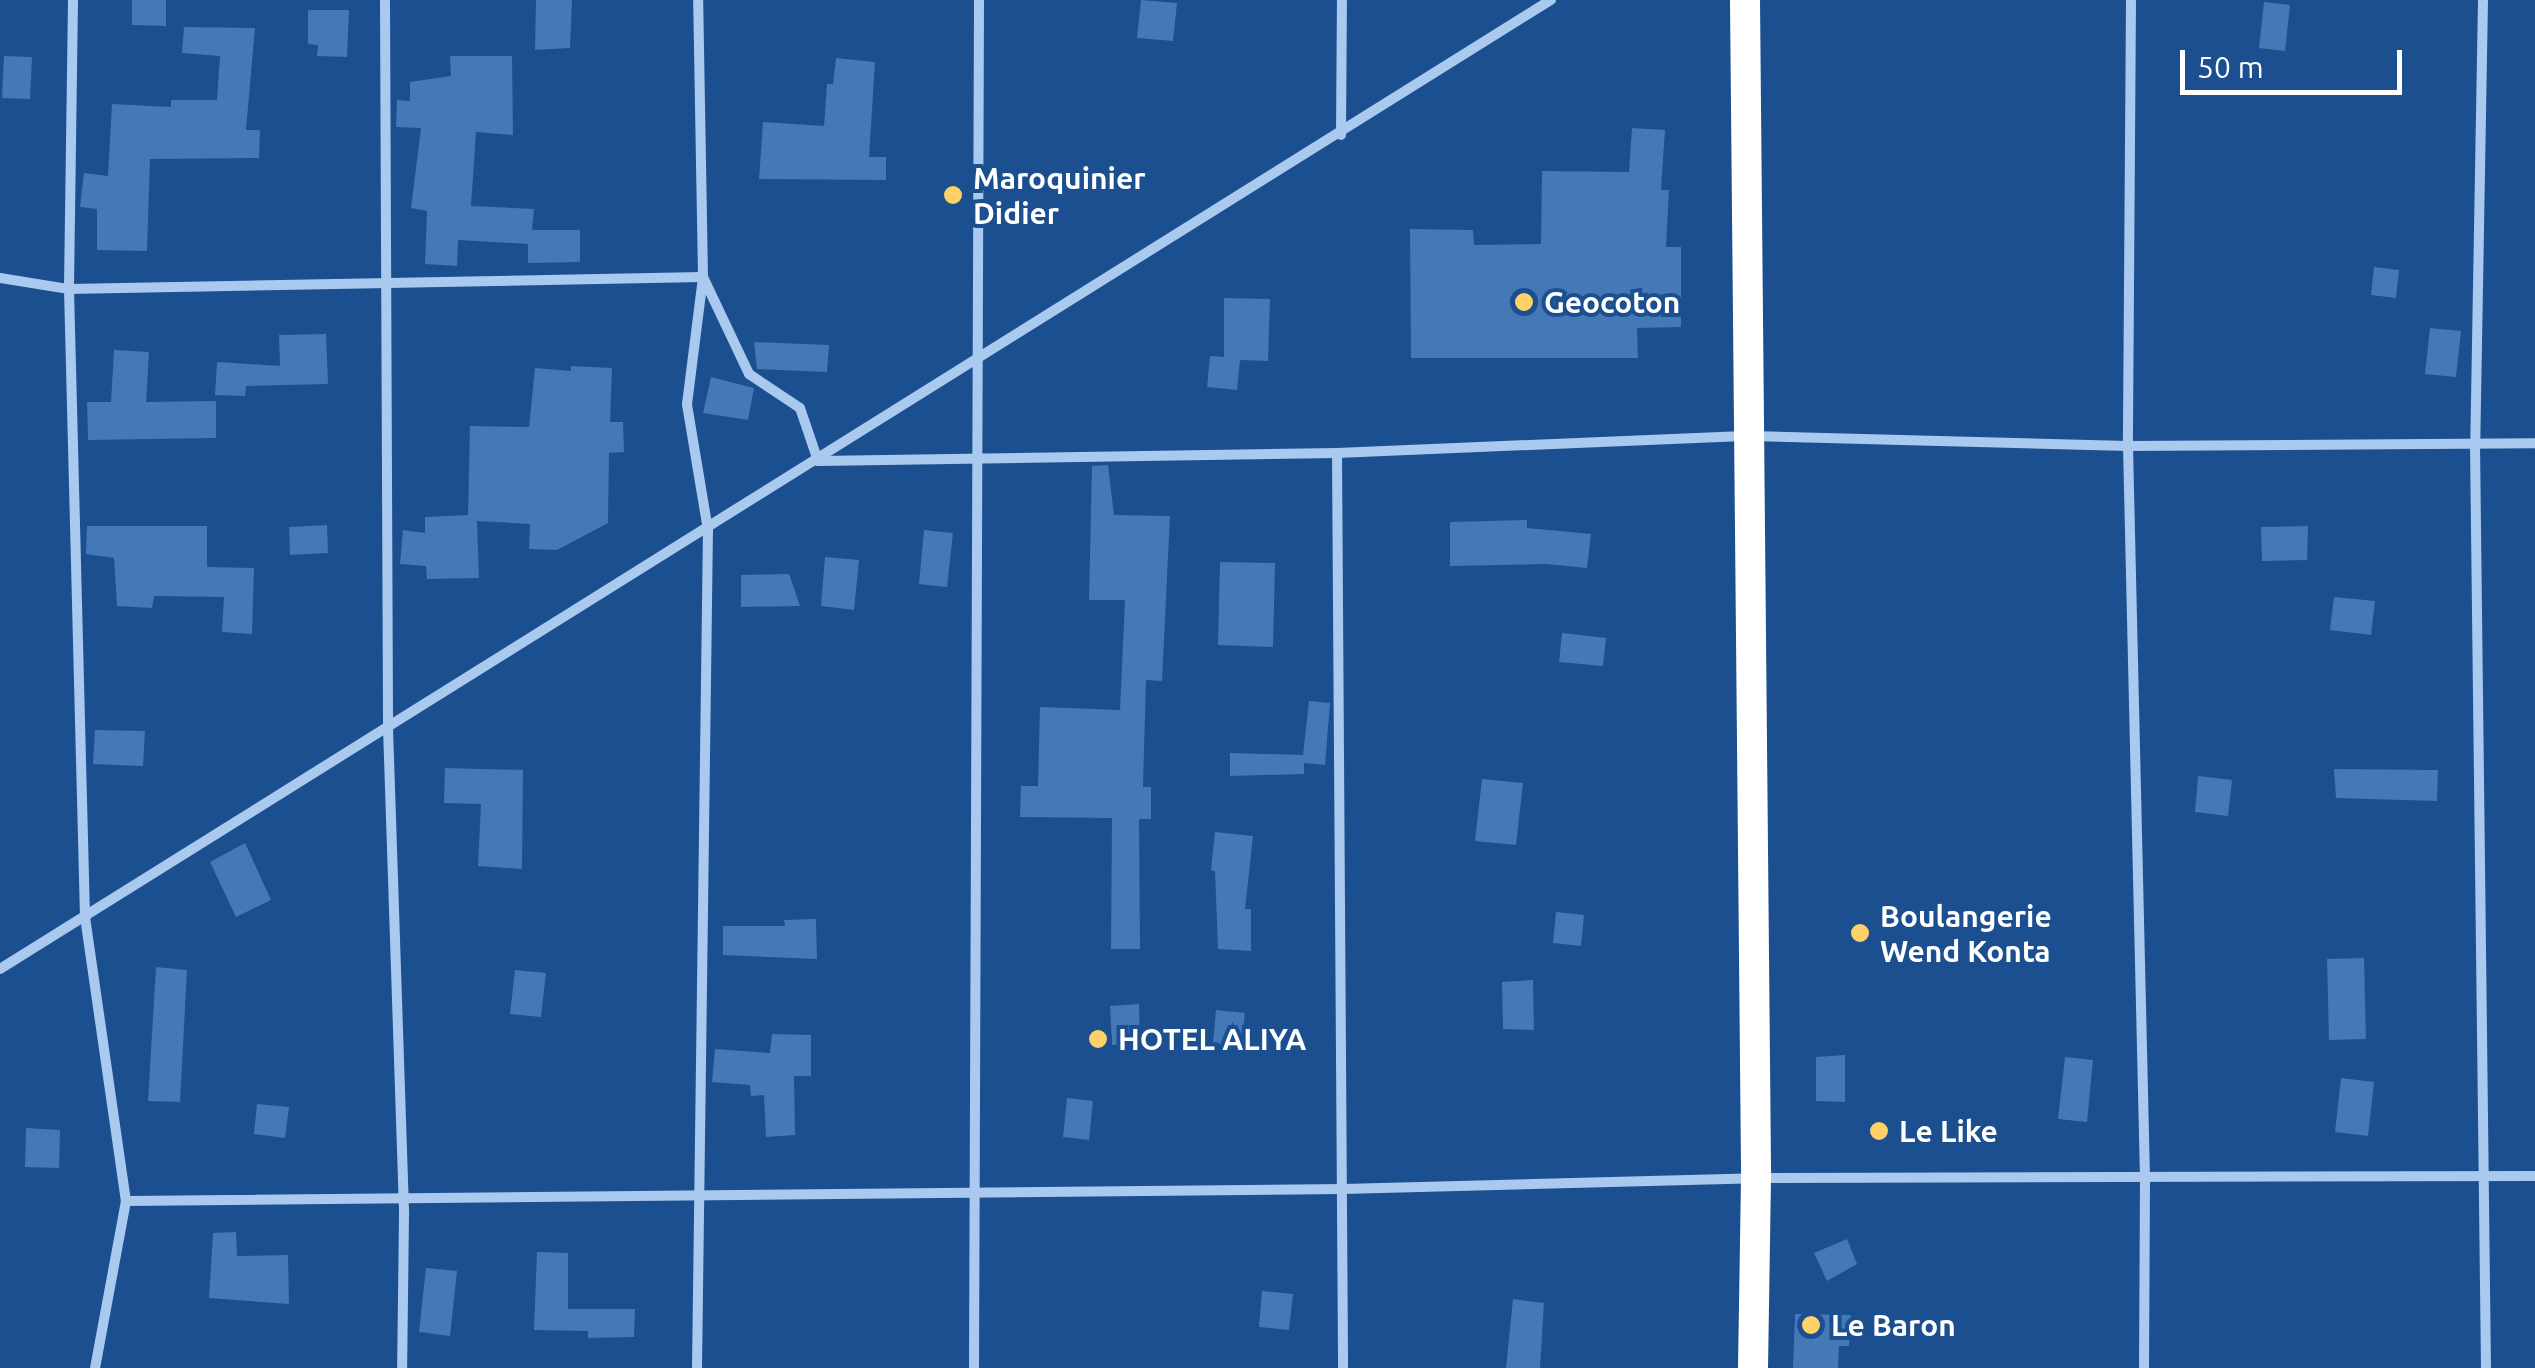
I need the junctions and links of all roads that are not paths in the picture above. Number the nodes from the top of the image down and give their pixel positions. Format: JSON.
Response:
{"nodes":[{"id":1,"x":74,"y":0,"type":"edge"},
{"id":2,"x":386,"y":0,"type":"edge"},
{"id":3,"x":698,"y":0,"type":"edge"},
{"id":4,"x":978,"y":0,"type":"edge"},
{"id":5,"x":1342,"y":0,"type":"edge"},
{"id":6,"x":1551,"y":0,"type":"edge"},
{"id":7,"x":1745,"y":0,"type":"edge"},
{"id":8,"x":2131,"y":0,"type":"edge"},
{"id":9,"x":2483,"y":0,"type":"edge"},
{"id":10,"x":1341,"y":135,"type":"junction"},
{"id":11,"x":703,"y":277,"type":"junction"},
{"id":12,"x":0,"y":278,"type":"edge"},
{"id":13,"x":386,"y":282,"type":"junction"},
{"id":14,"x":69,"y":290,"type":"junction"},
{"id":15,"x":980,"y":358,"type":"junction"},
{"id":16,"x":1750,"y":436,"type":"junction"},
{"id":17,"x":2535,"y":443,"type":"edge"},
{"id":18,"x":2475,"y":444,"type":"junction"},
{"id":19,"x":2128,"y":446,"type":"junction"},
{"id":20,"x":1337,"y":453,"type":"junction"},
{"id":21,"x":980,"y":456,"type":"junction"},
{"id":22,"x":818,"y":461,"type":"junction"},
{"id":23,"x":708,"y":530,"type":"junction"},
{"id":24,"x":388,"y":728,"type":"junction"},
{"id":25,"x":85,"y":916,"type":"junction"},
{"id":26,"x":0,"y":969,"type":"edge"},
{"id":27,"x":2484,"y":1176,"type":"junction"},
{"id":28,"x":2535,"y":1176,"type":"edge"},
{"id":29,"x":1756,"y":1178,"type":"junction"},
{"id":30,"x":2145,"y":1180,"type":"junction"},
{"id":31,"x":1343,"y":1188,"type":"junction"},
{"id":32,"x":974,"y":1192,"type":"junction"},
{"id":33,"x":699,"y":1195,"type":"junction"},
{"id":34,"x":402,"y":1198,"type":"junction"},
{"id":35,"x":126,"y":1201,"type":"junction"},
{"id":36,"x":96,"y":1368,"type":"edge"},
{"id":37,"x":402,"y":1368,"type":"edge"},
{"id":38,"x":697,"y":1368,"type":"edge"},
{"id":39,"x":974,"y":1368,"type":"edge"},
{"id":40,"x":1344,"y":1368,"type":"edge"},
{"id":41,"x":1753,"y":1368,"type":"edge"},
{"id":42,"x":2144,"y":1368,"type":"edge"},
{"id":43,"x":2486,"y":1368,"type":"edge"}],
"edges":[{"from":1,"to":14,"type":"street"},
{"from":2,"to":13,"type":"street"},
{"from":3,"to":11,"type":"street"},
{"from":4,"to":15,"type":"street"},
{"from":5,"to":10,"type":"street"},
{"from":6,"to":10,"type":"street"},
{"from":7,"to":16,"type":"highway"},
{"from":8,"to":19,"type":"street"},
{"from":9,"to":18,"type":"street"},
{"from":10,"to":15,"type":"street"},
{"from":11,"to":13,"type":"street"},
{"from":11,"to":22,"type":"street"},
{"from":11,"to":23,"type":"street"},
{"from":12,"to":14,"type":"street"},
{"from":13,"to":14,"type":"street"},
{"from":13,"to":24,"type":"street"},
{"from":14,"to":25,"type":"street"},
{"from":15,"to":21,"type":"street"},
{"from":15,"to":22,"type":"street"},
{"from":16,"to":19,"type":"street"},
{"from":16,"to":20,"type":"street"},
{"from":16,"to":29,"type":"highway"},
{"from":17,"to":18,"type":"street"},
{"from":18,"to":19,"type":"street"},
{"from":18,"to":27,"type":"street"},
{"from":19,"to":30,"type":"street"},
{"from":20,"to":21,"type":"street"},
{"from":20,"to":31,"type":"street"},
{"from":21,"to":22,"type":"street"},
{"from":21,"to":32,"type":"street"},
{"from":22,"to":23,"type":"street"},
{"from":23,"to":24,"type":"street"},
{"from":23,"to":33,"type":"street"},
{"from":24,"to":25,"type":"street"},
{"from":24,"to":34,"type":"street"},
{"from":25,"to":26,"type":"street"},
{"from":25,"to":35,"type":"street"},
{"from":27,"to":28,"type":"street"},
{"from":27,"to":30,"type":"street"},
{"from":27,"to":43,"type":"street"},
{"from":29,"to":30,"type":"street"},
{"from":29,"to":31,"type":"street"},
{"from":29,"to":41,"type":"highway"},
{"from":30,"to":42,"type":"street"},
{"from":31,"to":32,"type":"street"},
{"from":31,"to":40,"type":"street"},
{"from":32,"to":33,"type":"street"},
{"from":32,"to":39,"type":"street"},
{"from":33,"to":34,"type":"street"},
{"from":33,"to":38,"type":"street"},
{"from":34,"to":35,"type":"street"},
{"from":34,"to":37,"type":"street"},
{"from":35,"to":36,"type":"street"}]}
